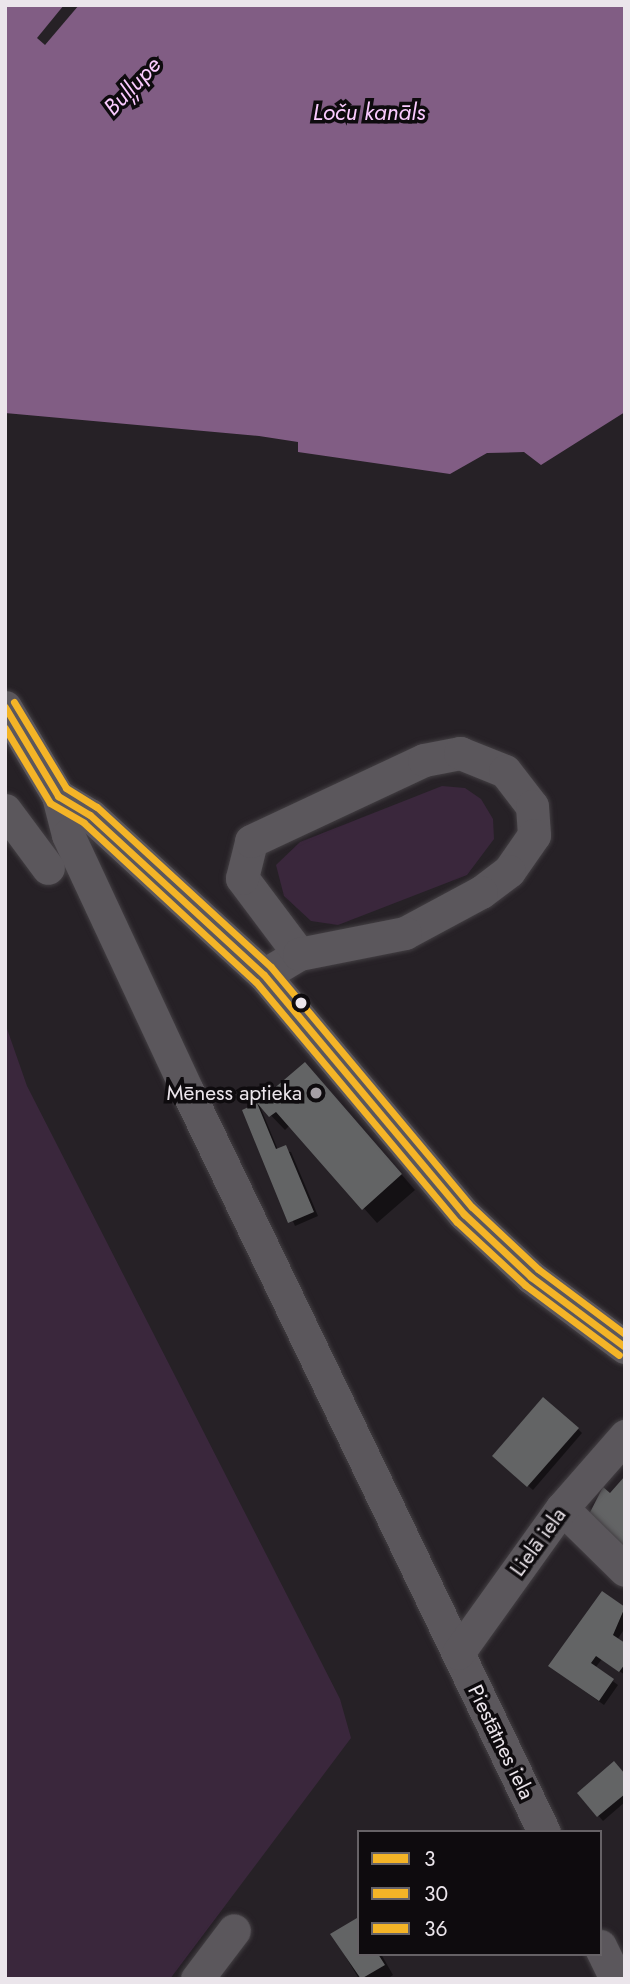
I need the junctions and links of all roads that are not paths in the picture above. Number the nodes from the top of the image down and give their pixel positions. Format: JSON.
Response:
{"nodes":[{"id":1,"x":5,"y":707,"type":"edge"},
{"id":2,"x":58,"y":796,"type":"junction"},
{"id":3,"x":5,"y":810,"type":"edge"},
{"id":4,"x":48,"y":868,"type":"dead end"},
{"id":5,"x":299,"y":954,"type":"junction"},
{"id":6,"x":264,"y":975,"type":"junction"},
{"id":7,"x":625,"y":1347,"type":"edge"},
{"id":8,"x":625,"y":1436,"type":"edge"},
{"id":9,"x":562,"y":1508,"type":"junction"},
{"id":10,"x":625,"y":1570,"type":"edge"},
{"id":11,"x":458,"y":1653,"type":"junction"},
{"id":12,"x":543,"y":1830,"type":"edge"},
{"id":13,"x":234,"y":1930,"type":"dead end"},
{"id":14,"x":602,"y":1951,"type":"edge"},
{"id":15,"x":197,"y":1979,"type":"edge"},
{"id":16,"x":616,"y":1979,"type":"edge"}],
"edges":[{"from":1,"to":2,"type":"street"},
{"from":2,"to":6,"type":"street"},
{"from":2,"to":11,"type":"street","name":"Piestātnes iela"},
{"from":3,"to":4,"type":"street"},
{"from":5,"to":5,"type":"street"},
{"from":5,"to":6,"type":"street"},
{"from":6,"to":7,"type":"street"},
{"from":8,"to":9,"type":"street","name":"Lielā iela"},
{"from":9,"to":10,"type":"street"},
{"from":9,"to":11,"type":"street","name":"Lielā iela"},
{"from":11,"to":12,"type":"street","name":"Piestātnes iela"},
{"from":13,"to":15,"type":"street"},
{"from":14,"to":16,"type":"street"}]}
